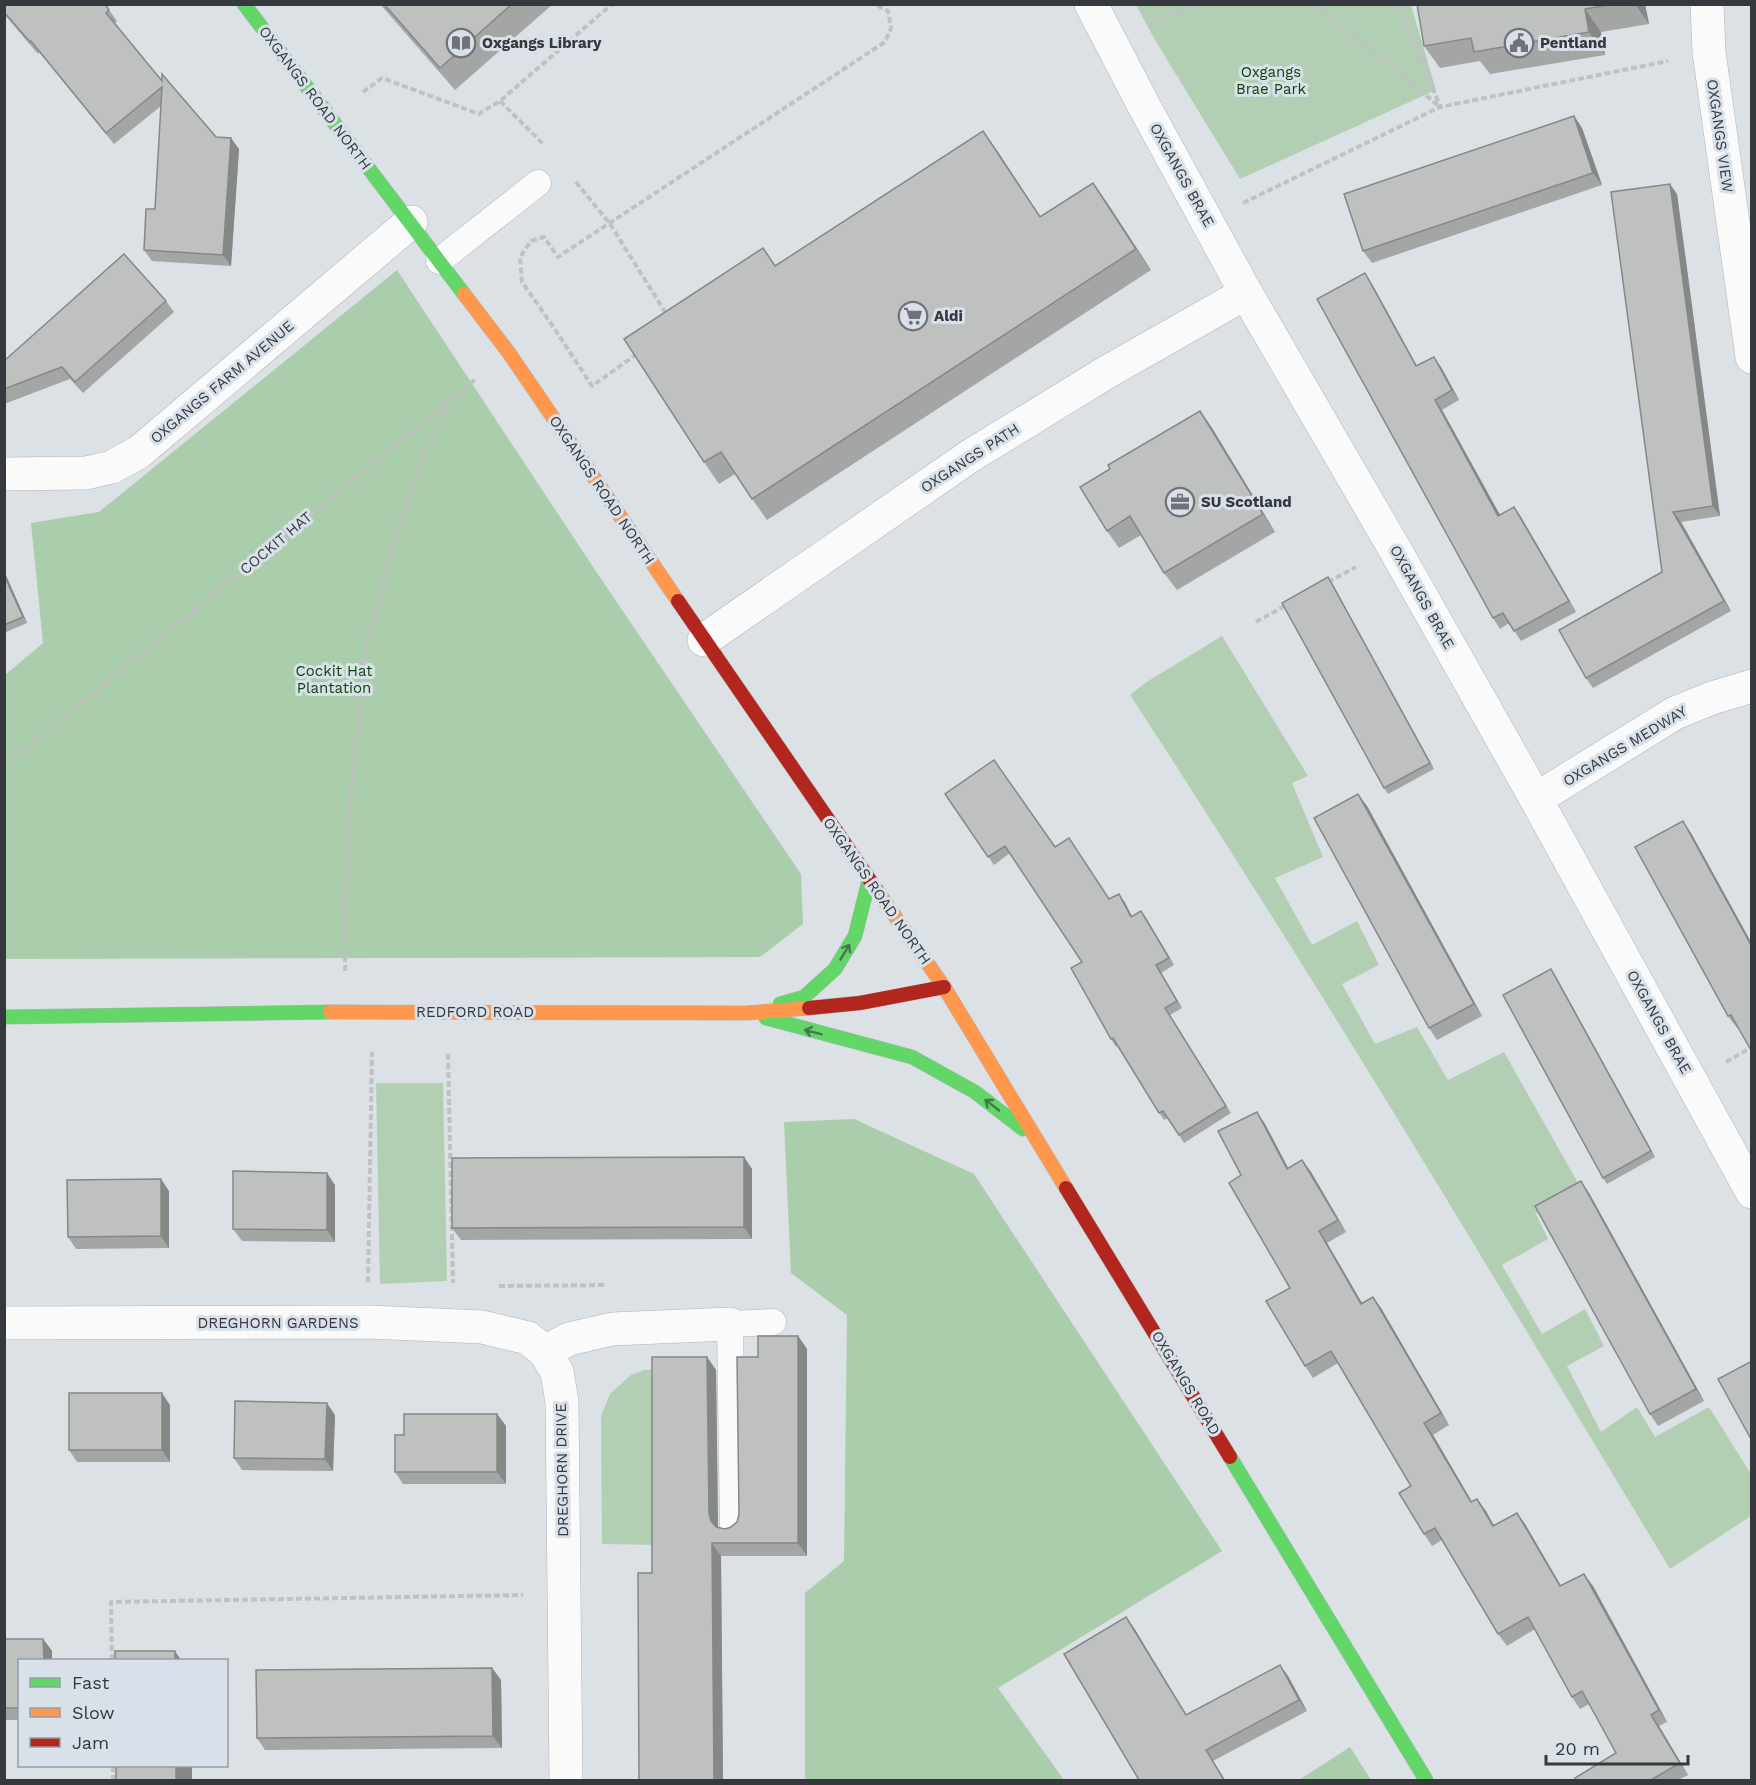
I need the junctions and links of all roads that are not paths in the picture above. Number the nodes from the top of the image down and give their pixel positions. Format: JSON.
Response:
{"nodes":[{"id":1,"x":244,"y":4,"type":"edge"},
{"id":2,"x":1090,"y":4,"type":"edge"},
{"id":3,"x":1707,"y":4,"type":"edge"},
{"id":4,"x":538,"y":183,"type":"dead end"},
{"id":5,"x":411,"y":222,"type":"junction"},
{"id":6,"x":439,"y":261,"type":"junction"},
{"id":7,"x":1745,"y":267,"type":"edge"},
{"id":8,"x":1246,"y":293,"type":"junction"},
{"id":9,"x":1752,"y":357,"type":"edge"},
{"id":10,"x":4,"y":474,"type":"edge"},
{"id":11,"x":704,"y":640,"type":"junction"},
{"id":12,"x":1752,"y":686,"type":"edge"},
{"id":13,"x":1536,"y":799,"type":"junction"},
{"id":14,"x":869,"y":880,"type":"junction"},
{"id":15,"x":944,"y":987,"type":"junction"},
{"id":16,"x":747,"y":1013,"type":"junction"},
{"id":17,"x":4,"y":1017,"type":"edge"},
{"id":18,"x":1038,"y":1140,"type":"junction"},
{"id":19,"x":1752,"y":1192,"type":"edge"},
{"id":20,"x":773,"y":1322,"type":"dead end"},
{"id":21,"x":4,"y":1323,"type":"edge"},
{"id":22,"x":730,"y":1324,"type":"junction"},
{"id":23,"x":545,"y":1352,"type":"junction"},
{"id":24,"x":733,"y":1527,"type":"edge"},
{"id":25,"x":566,"y":1780,"type":"edge"},
{"id":26,"x":1426,"y":1780,"type":"edge"}],
"edges":[{"from":1,"to":5,"type":"main road","name":"OXGANGS ROAD NORTH"},
{"from":2,"to":8,"type":"street","name":"OXGANGS BRAE"},
{"from":3,"to":7,"type":"street","name":"OXGANGS VIEW"},
{"from":4,"to":6,"type":"lane"},
{"from":5,"to":6,"type":"main road","name":"OXGANGS ROAD NORTH"},
{"from":5,"to":10,"type":"street","name":"OXGANGS FARM AVENUE"},
{"from":6,"to":11,"type":"main road","name":"OXGANGS ROAD NORTH"},
{"from":7,"to":9,"type":"street","name":"OXGANGS VIEW"},
{"from":8,"to":11,"type":"street","name":"OXGANGS PATH"},
{"from":8,"to":13,"type":"street","name":"OXGANGS BRAE"},
{"from":11,"to":14,"type":"main road","name":"OXGANGS ROAD NORTH"},
{"from":12,"to":13,"type":"street","name":"OXGANGS MEDWAY"},
{"from":13,"to":19,"type":"street","name":"OXGANGS BRAE"},
{"from":14,"to":15,"type":"main road","name":"OXGANGS ROAD NORTH"},
{"from":16,"to":14,"type":"main road","one_way":true},
{"from":15,"to":16,"type":"main road","name":"REDFORD ROAD"},
{"from":15,"to":18,"type":"main road","name":"OXGANGS ROAD"},
{"from":16,"to":17,"type":"main road","name":"REDFORD ROAD"},
{"from":18,"to":16,"type":"main road","one_way":true},
{"from":18,"to":26,"type":"main road","name":"OXGANGS ROAD"},
{"from":20,"to":22,"type":"lane"},
{"from":21,"to":23,"type":"street","name":"DREGHORN GARDENS"},
{"from":22,"to":23,"type":"street"},
{"from":22,"to":24,"type":"lane"},
{"from":23,"to":25,"type":"street","name":"DREGHORN DRIVE"}]}
